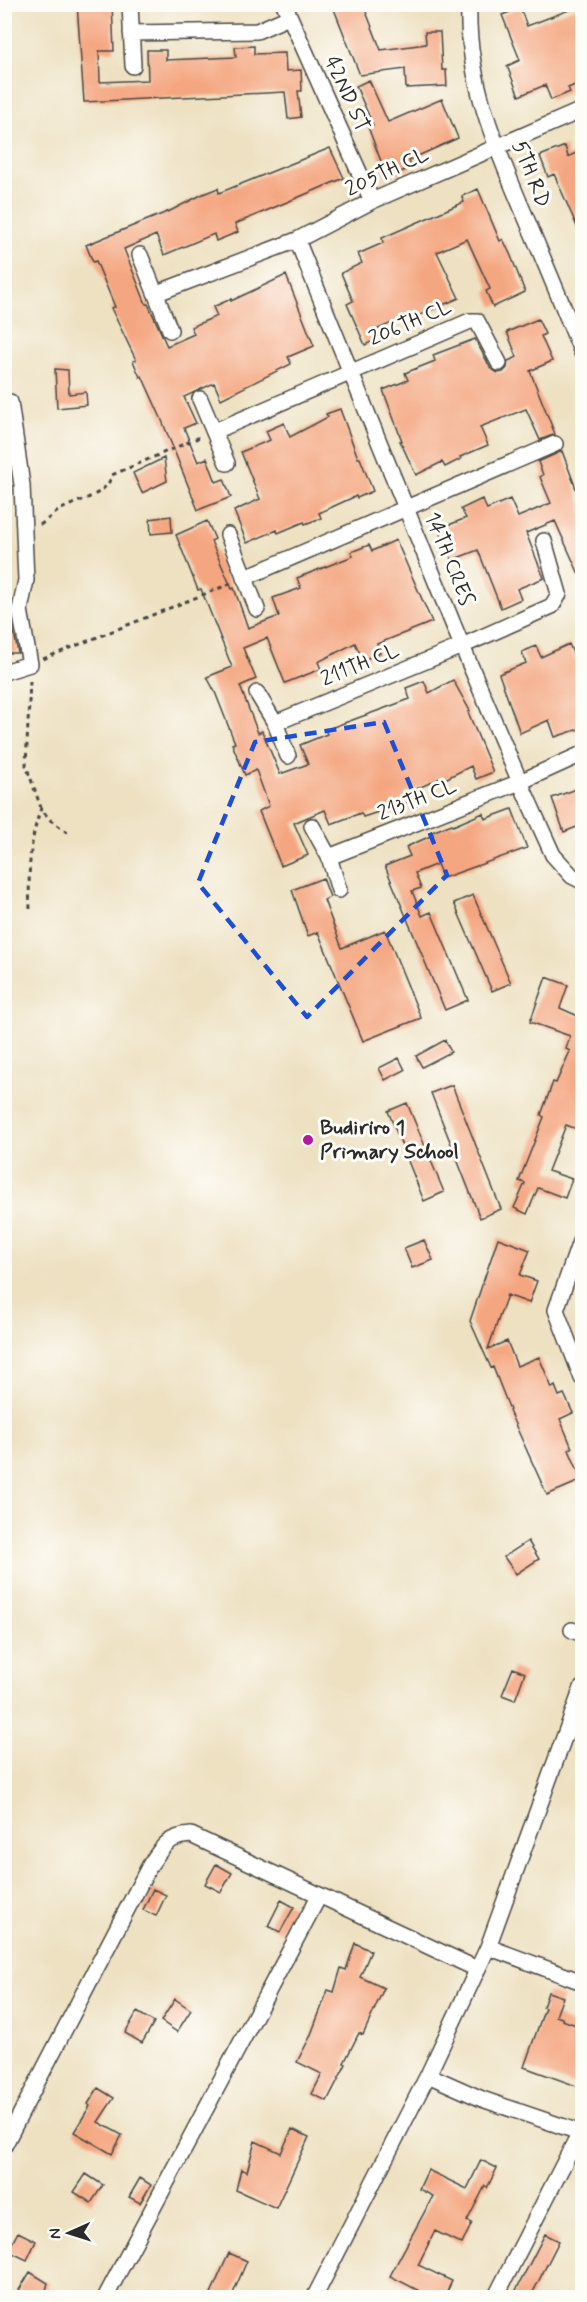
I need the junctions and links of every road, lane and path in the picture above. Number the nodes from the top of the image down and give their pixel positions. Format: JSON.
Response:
{"nodes":[{"id":1,"x":130,"y":4,"type":"edge"},
{"id":2,"x":469,"y":4,"type":"edge"},
{"id":3,"x":287,"y":11,"type":"edge"},
{"id":4,"x":131,"y":33,"type":"junction"},
{"id":5,"x":133,"y":66,"type":"dead end"},
{"id":6,"x":582,"y":110,"type":"edge"},
{"id":7,"x":496,"y":147,"type":"junction"},
{"id":8,"x":372,"y":201,"type":"junction"},
{"id":9,"x":297,"y":240,"type":"junction"},
{"id":10,"x":140,"y":255,"type":"dead end"},
{"id":11,"x":156,"y":293,"type":"junction"},
{"id":12,"x":170,"y":330,"type":"dead end"},
{"id":13,"x":582,"y":353,"type":"edge"},
{"id":14,"x":499,"y":363,"type":"dead end"},
{"id":15,"x":351,"y":372,"type":"junction"},
{"id":16,"x":201,"y":399,"type":"dead end"},
{"id":17,"x":10,"y":402,"type":"dead end"},
{"id":18,"x":215,"y":431,"type":"junction"},
{"id":19,"x":555,"y":444,"type":"dead end"},
{"id":20,"x":227,"y":463,"type":"dead end"},
{"id":21,"x":406,"y":508,"type":"junction"},
{"id":22,"x":228,"y":535,"type":"dead end"},
{"id":23,"x":544,"y":541,"type":"dead end"},
{"id":24,"x":25,"y":544,"type":"junction"},
{"id":25,"x":244,"y":578,"type":"junction"},
{"id":26,"x":257,"y":609,"type":"dead end"},
{"id":27,"x":462,"y":646,"type":"junction"},
{"id":28,"x":30,"y":664,"type":"junction"},
{"id":29,"x":4,"y":672,"type":"edge"},
{"id":30,"x":257,"y":693,"type":"dead end"},
{"id":31,"x":275,"y":723,"type":"junction"},
{"id":32,"x":582,"y":754,"type":"edge"},
{"id":33,"x":288,"y":756,"type":"dead end"},
{"id":34,"x":520,"y":782,"type":"junction"},
{"id":35,"x":41,"y":808,"type":"junction"},
{"id":36,"x":312,"y":826,"type":"dead end"},
{"id":37,"x":68,"y":833,"type":"dead end"},
{"id":38,"x":329,"y":857,"type":"junction"},
{"id":39,"x":582,"y":881,"type":"edge"},
{"id":40,"x":339,"y":890,"type":"dead end"},
{"id":41,"x":30,"y":909,"type":"dead end"},
{"id":42,"x":582,"y":1236,"type":"edge"},
{"id":43,"x":582,"y":1378,"type":"edge"},
{"id":44,"x":582,"y":1688,"type":"edge"},
{"id":45,"x":319,"y":1896,"type":"junction"},
{"id":46,"x":488,"y":1947,"type":"junction"},
{"id":47,"x":477,"y":1969,"type":"junction"},
{"id":48,"x":582,"y":1982,"type":"edge"},
{"id":49,"x":428,"y":2075,"type":"junction"},
{"id":50,"x":581,"y":2133,"type":"edge"},
{"id":51,"x":4,"y":2146,"type":"edge"},
{"id":52,"x":4,"y":2292,"type":"edge"},
{"id":53,"x":15,"y":2298,"type":"edge"},
{"id":54,"x":105,"y":2298,"type":"edge"},
{"id":55,"x":314,"y":2298,"type":"edge"},
{"id":56,"x":495,"y":2298,"type":"edge"}],
"edges":[{"from":1,"to":4,"type":"street"},
{"from":2,"to":7,"type":"street","name":"5TH RD"},
{"from":3,"to":4,"type":"street"},
{"from":3,"to":8,"type":"street","name":"42ND ST"},
{"from":4,"to":5,"type":"street"},
{"from":6,"to":7,"type":"street","name":"205TH CL"},
{"from":7,"to":8,"type":"street","name":"205TH CL"},
{"from":7,"to":13,"type":"street","name":"5TH RD"},
{"from":8,"to":9,"type":"street","name":"205TH CL"},
{"from":9,"to":11,"type":"street","name":"205TH CL"},
{"from":9,"to":15,"type":"street","name":"14TH CRES"},
{"from":10,"to":11,"type":"street"},
{"from":11,"to":12,"type":"street"},
{"from":14,"to":15,"type":"street","name":"206TH CL"},
{"from":15,"to":18,"type":"street"},
{"from":15,"to":21,"type":"street","name":"14TH CRES"},
{"from":16,"to":18,"type":"street"},
{"from":17,"to":24,"type":"street"},
{"from":18,"to":20,"type":"street"},
{"from":18,"to":24,"type":"path"},
{"from":19,"to":21,"type":"street"},
{"from":21,"to":25,"type":"street"},
{"from":21,"to":27,"type":"street","name":"14TH CRES"},
{"from":22,"to":25,"type":"street"},
{"from":23,"to":27,"type":"street","name":"211TH CL"},
{"from":24,"to":28,"type":"street"},
{"from":25,"to":26,"type":"street"},
{"from":25,"to":28,"type":"path"},
{"from":27,"to":31,"type":"street","name":"211TH CL"},
{"from":27,"to":34,"type":"street","name":"14TH CRES"},
{"from":28,"to":29,"type":"street"},
{"from":28,"to":35,"type":"path"},
{"from":30,"to":31,"type":"street"},
{"from":31,"to":33,"type":"street"},
{"from":32,"to":34,"type":"street","name":"213TH CL"},
{"from":34,"to":38,"type":"street","name":"213TH CL"},
{"from":34,"to":39,"type":"street","name":"14TH CRES"},
{"from":35,"to":37,"type":"path"},
{"from":35,"to":41,"type":"path"},
{"from":36,"to":38,"type":"street"},
{"from":38,"to":40,"type":"street"},
{"from":42,"to":43,"type":"street"},
{"from":44,"to":46,"type":"street"},
{"from":45,"to":47,"type":"street"},
{"from":45,"to":51,"type":"street"},
{"from":45,"to":54,"type":"street"},
{"from":46,"to":47,"type":"street"},
{"from":46,"to":48,"type":"street"},
{"from":47,"to":49,"type":"street"},
{"from":49,"to":50,"type":"street"},
{"from":49,"to":55,"type":"street"},
{"from":50,"to":56,"type":"street"},
{"from":52,"to":53,"type":"path"}]}
